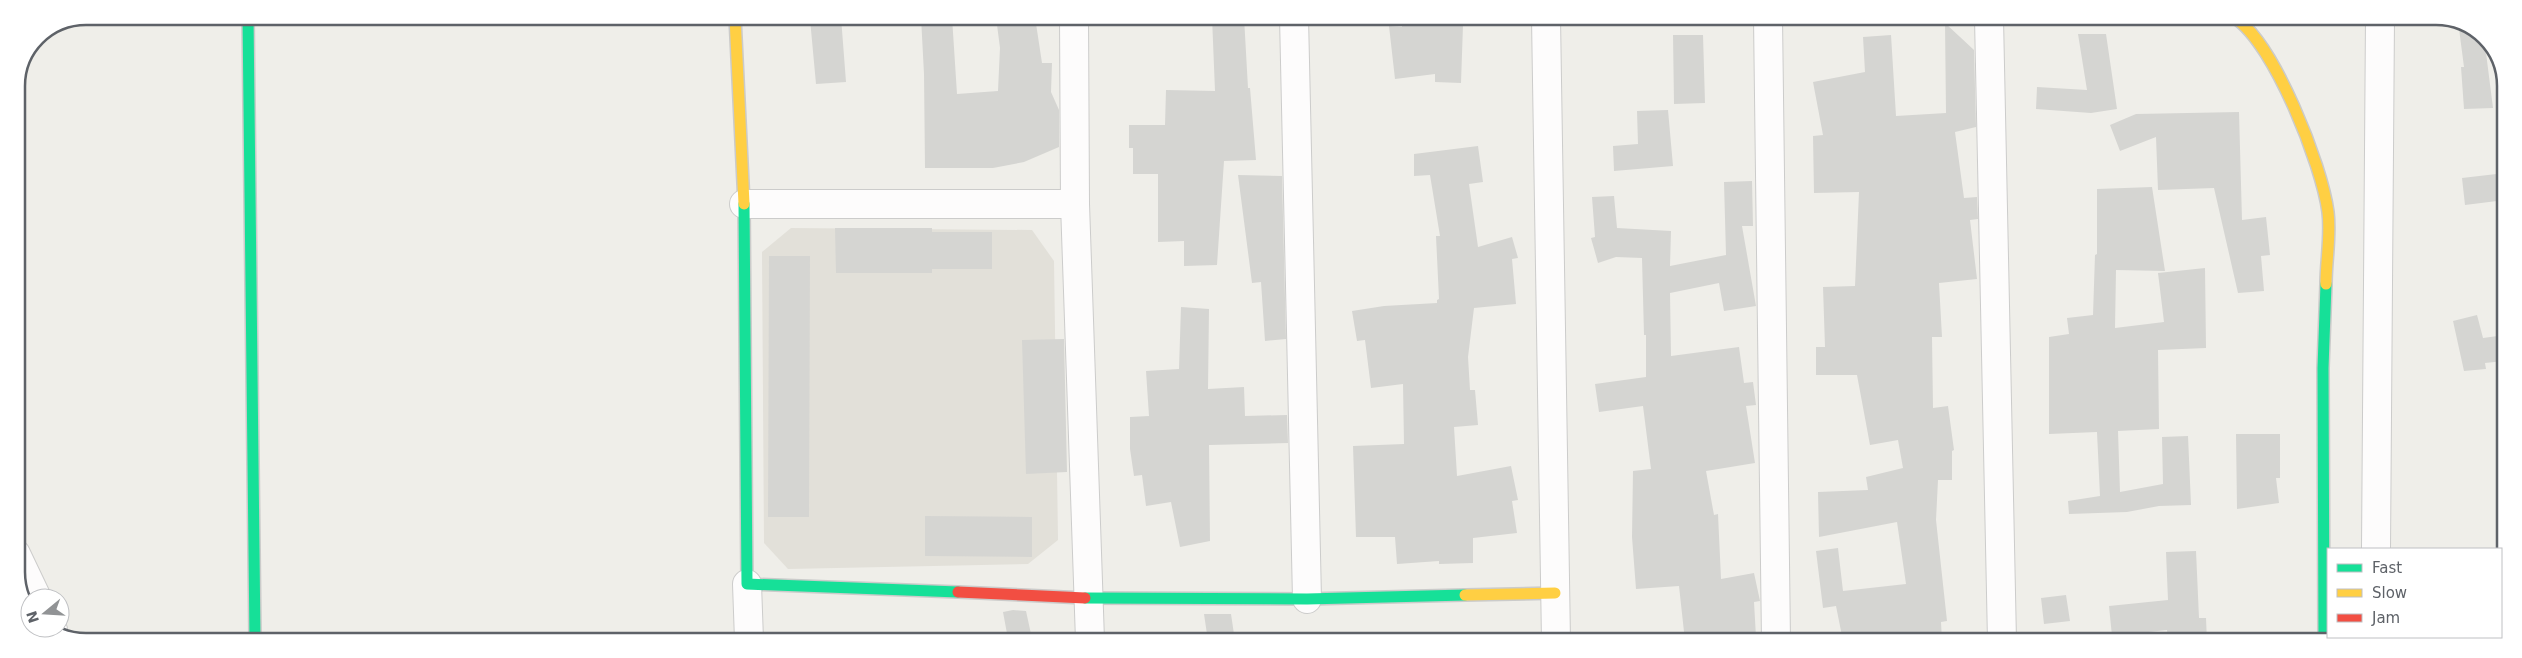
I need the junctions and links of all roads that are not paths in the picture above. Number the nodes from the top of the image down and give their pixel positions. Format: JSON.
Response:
{"nodes":[{"id":1,"x":248,"y":25,"type":"edge"},
{"id":2,"x":735,"y":25,"type":"edge"},
{"id":3,"x":1074,"y":25,"type":"edge"},
{"id":4,"x":1294,"y":25,"type":"edge"},
{"id":5,"x":1546,"y":25,"type":"edge"},
{"id":6,"x":1768,"y":25,"type":"edge"},
{"id":7,"x":1989,"y":25,"type":"edge"},
{"id":8,"x":2247,"y":25,"type":"edge"},
{"id":9,"x":2380,"y":25,"type":"edge"},
{"id":10,"x":744,"y":204,"type":"junction"},
{"id":11,"x":1075,"y":204,"type":"junction"},
{"id":12,"x":2376,"y":548,"type":"edge"},
{"id":13,"x":25,"y":573,"type":"edge"},
{"id":14,"x":747,"y":584,"type":"junction"},
{"id":15,"x":32,"y":588,"type":"edge"},
{"id":16,"x":1555,"y":593,"type":"junction"},
{"id":17,"x":1088,"y":598,"type":"junction"},
{"id":18,"x":1307,"y":599,"type":"junction"},
{"id":19,"x":255,"y":633,"type":"edge"},
{"id":20,"x":749,"y":633,"type":"edge"},
{"id":21,"x":1090,"y":633,"type":"edge"},
{"id":22,"x":1556,"y":633,"type":"edge"},
{"id":23,"x":1776,"y":633,"type":"edge"},
{"id":24,"x":2002,"y":633,"type":"edge"},
{"id":25,"x":2324,"y":633,"type":"edge"}],
"edges":[{"from":1,"to":19,"type":"street"},
{"from":2,"to":10,"type":"street"},
{"from":3,"to":11,"type":"street"},
{"from":4,"to":18,"type":"street"},
{"from":5,"to":16,"type":"street"},
{"from":6,"to":23,"type":"street"},
{"from":7,"to":24,"type":"street"},
{"from":8,"to":25,"type":"street"},
{"from":9,"to":12,"type":"street"},
{"from":10,"to":11,"type":"street"},
{"from":10,"to":14,"type":"street"},
{"from":11,"to":17,"type":"street"},
{"from":13,"to":15,"type":"street"},
{"from":14,"to":17,"type":"street"},
{"from":14,"to":20,"type":"street"},
{"from":16,"to":18,"type":"street"},
{"from":16,"to":22,"type":"street"},
{"from":17,"to":18,"type":"street"},
{"from":17,"to":21,"type":"street"}]}
